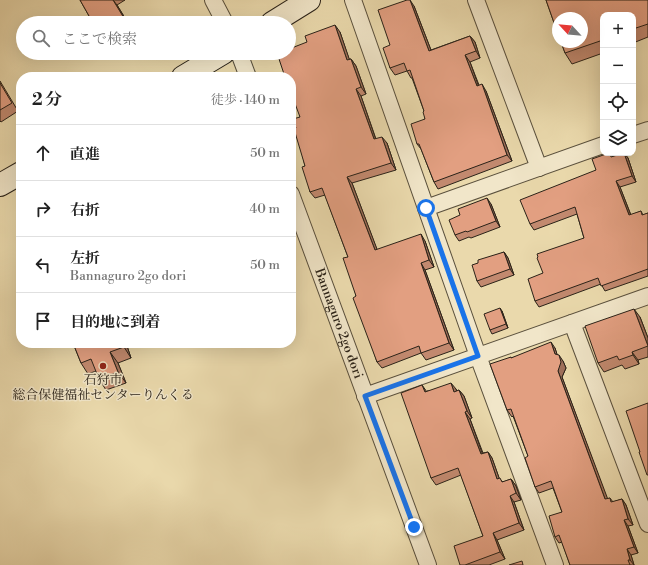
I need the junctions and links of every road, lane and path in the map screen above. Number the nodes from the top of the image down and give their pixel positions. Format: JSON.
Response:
{"nodes":[{"id":1,"x":213,"y":0,"type":"edge"},
{"id":2,"x":309,"y":0,"type":"edge"},
{"id":3,"x":353,"y":0,"type":"edge"},
{"id":4,"x":476,"y":0,"type":"edge"},
{"id":5,"x":221,"y":16,"type":"edge"},
{"id":6,"x":283,"y":16,"type":"edge"},
{"id":7,"x":211,"y":60,"type":"edge"},
{"id":8,"x":242,"y":60,"type":"edge"},
{"id":9,"x":191,"y":72,"type":"edge"},
{"id":10,"x":246,"y":72,"type":"edge"},
{"id":11,"x":648,"y":130,"type":"edge"},
{"id":12,"x":636,"y":134,"type":"edge"},
{"id":13,"x":600,"y":147,"type":"edge"},
{"id":14,"x":539,"y":168,"type":"junction"},
{"id":15,"x":16,"y":176,"type":"edge"},
{"id":16,"x":0,"y":185,"type":"edge"},
{"id":17,"x":296,"y":208,"type":"edge"},
{"id":18,"x":426,"y":208,"type":"junction"},
{"id":19,"x":648,"y":296,"type":"edge"},
{"id":20,"x":572,"y":323,"type":"junction"},
{"id":21,"x":478,"y":356,"type":"junction"},
{"id":22,"x":365,"y":396,"type":"junction"},
{"id":23,"x":648,"y":524,"type":"edge"},
{"id":24,"x":428,"y":565,"type":"edge"},
{"id":25,"x":555,"y":565,"type":"edge"}],
"edges":[{"from":1,"to":5,"type":"street"},
{"from":2,"to":6,"type":"main road"},
{"from":3,"to":18,"type":"street"},
{"from":4,"to":14,"type":"street"},
{"from":7,"to":9,"type":"main road"},
{"from":8,"to":10,"type":"street"},
{"from":11,"to":12,"type":"street"},
{"from":13,"to":14,"type":"street"},
{"from":14,"to":18,"type":"street"},
{"from":15,"to":16,"type":"main road"},
{"from":17,"to":22,"type":"street","name":"Bannaguro 2go dori"},
{"from":18,"to":21,"type":"street"},
{"from":19,"to":20,"type":"street"},
{"from":20,"to":21,"type":"street"},
{"from":20,"to":23,"type":"street"},
{"from":21,"to":22,"type":"street"},
{"from":21,"to":25,"type":"street"},
{"from":22,"to":24,"type":"street","name":"Bannaguro 2go dori"}]}
